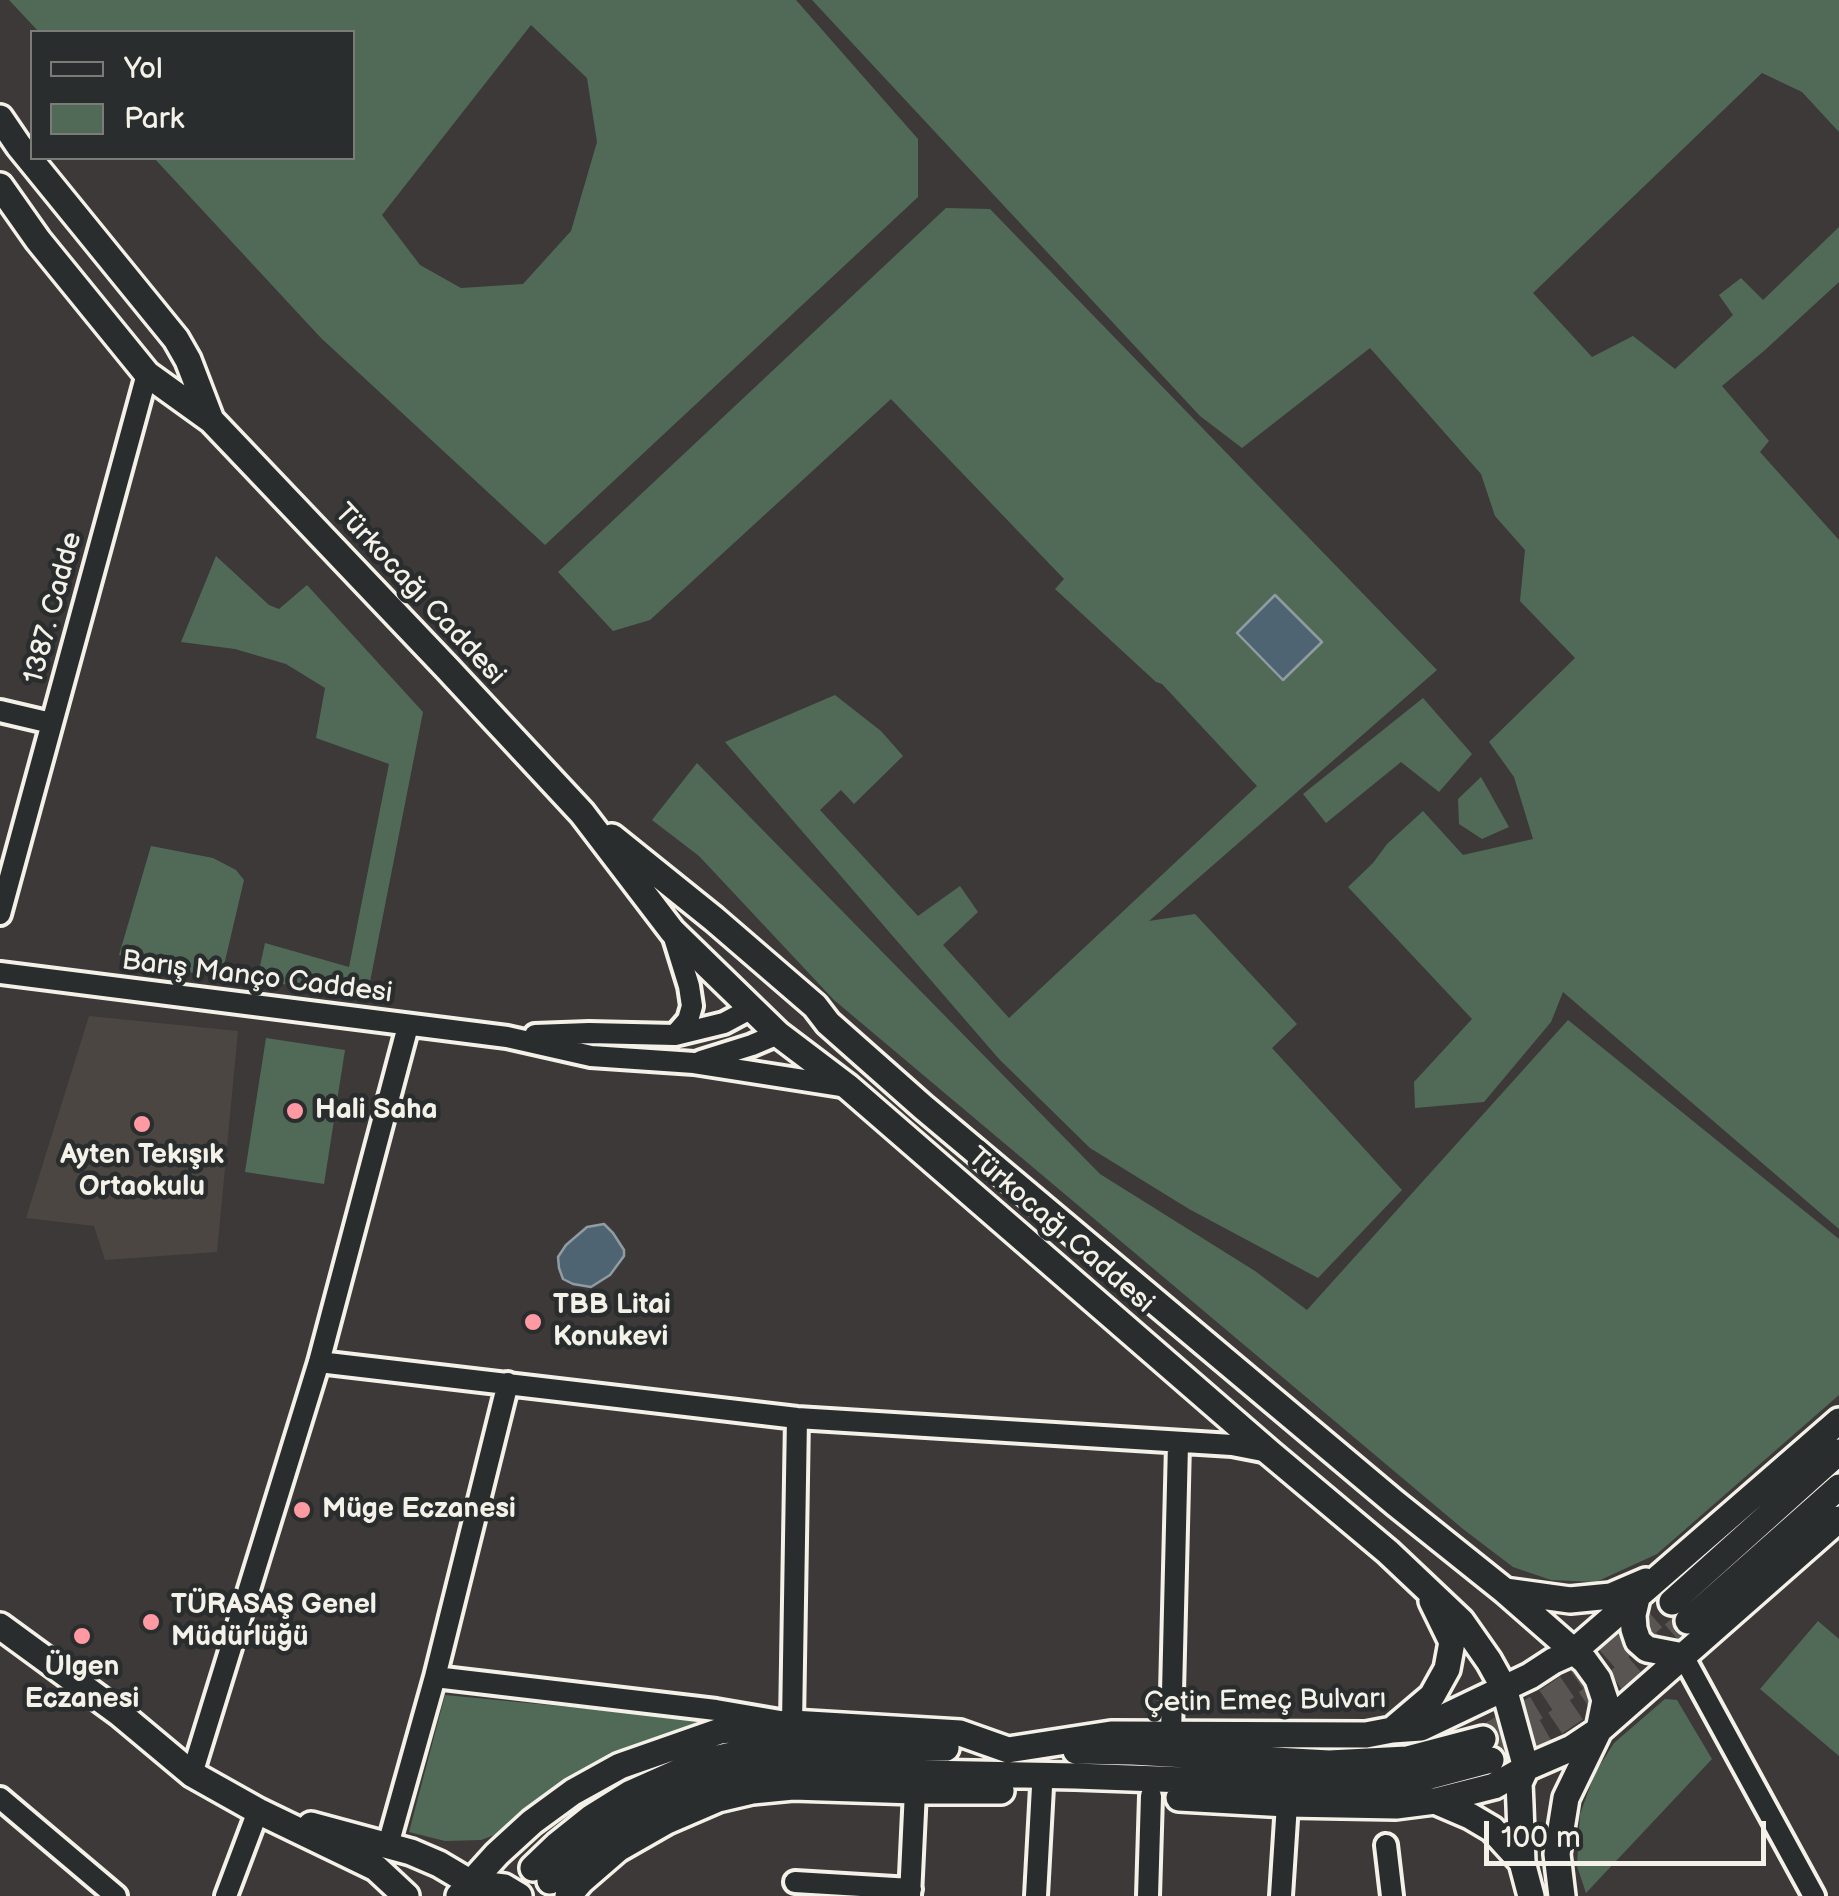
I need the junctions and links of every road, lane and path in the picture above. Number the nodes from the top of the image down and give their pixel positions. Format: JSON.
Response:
{"nodes":[{"id":1,"x":0,"y":118,"type":"edge"},
{"id":2,"x":30,"y":159,"type":"edge"},
{"id":3,"x":30,"y":160,"type":"edge"},
{"id":4,"x":0,"y":186,"type":"edge"},
{"id":5,"x":147,"y":374,"type":"junction"},
{"id":6,"x":210,"y":420,"type":"junction"},
{"id":7,"x":0,"y":711,"type":"edge"},
{"id":8,"x":51,"y":723,"type":"junction"},
{"id":9,"x":582,"y":812,"type":"junction"},
{"id":10,"x":0,"y":914,"type":"edge"},
{"id":11,"x":672,"y":931,"type":"junction"},
{"id":12,"x":0,"y":972,"type":"edge"},
{"id":13,"x":782,"y":978,"type":"junction"},
{"id":14,"x":815,"y":1006,"type":"junction"},
{"id":15,"x":752,"y":1008,"type":"junction"},
{"id":16,"x":408,"y":1026,"type":"junction"},
{"id":17,"x":778,"y":1034,"type":"junction"},
{"id":18,"x":675,"y":1035,"type":"junction"},
{"id":19,"x":507,"y":1037,"type":"junction"},
{"id":20,"x":694,"y":1063,"type":"junction"},
{"id":21,"x":848,"y":1087,"type":"junction"},
{"id":22,"x":319,"y":1362,"type":"junction"},
{"id":23,"x":508,"y":1383,"type":"junction"},
{"id":24,"x":796,"y":1418,"type":"junction"},
{"id":25,"x":1839,"y":1421,"type":"edge"},
{"id":26,"x":1178,"y":1444,"type":"junction"},
{"id":27,"x":1839,"y":1452,"type":"edge"},
{"id":28,"x":1270,"y":1453,"type":"junction"},
{"id":29,"x":1839,"y":1487,"type":"edge"},
{"id":30,"x":1839,"y":1519,"type":"edge"},
{"id":31,"x":1664,"y":1572,"type":"junction"},
{"id":32,"x":1505,"y":1590,"type":"junction"},
{"id":33,"x":1428,"y":1592,"type":"junction"},
{"id":34,"x":1637,"y":1598,"type":"junction"},
{"id":35,"x":0,"y":1626,"type":"edge"},
{"id":36,"x":1573,"y":1652,"type":"junction"},
{"id":37,"x":1684,"y":1656,"type":"junction"},
{"id":38,"x":435,"y":1677,"type":"junction"},
{"id":39,"x":1504,"y":1688,"type":"junction"},
{"id":40,"x":792,"y":1723,"type":"junction"},
{"id":41,"x":1392,"y":1730,"type":"junction"},
{"id":42,"x":1599,"y":1730,"type":"junction"},
{"id":43,"x":1171,"y":1734,"type":"junction"},
{"id":44,"x":1008,"y":1750,"type":"junction"},
{"id":45,"x":1526,"y":1768,"type":"junction"},
{"id":46,"x":192,"y":1774,"type":"junction"},
{"id":47,"x":1075,"y":1776,"type":"junction"},
{"id":48,"x":1117,"y":1779,"type":"junction"},
{"id":49,"x":1042,"y":1786,"type":"junction"},
{"id":50,"x":915,"y":1791,"type":"junction"},
{"id":51,"x":1151,"y":1796,"type":"junction"},
{"id":52,"x":0,"y":1798,"type":"edge"},
{"id":53,"x":1435,"y":1801,"type":"junction"},
{"id":54,"x":1286,"y":1804,"type":"junction"},
{"id":55,"x":258,"y":1811,"type":"junction"},
{"id":56,"x":388,"y":1845,"type":"junction"},
{"id":57,"x":1386,"y":1845,"type":"dead end"},
{"id":58,"x":1522,"y":1862,"type":"junction"},
{"id":59,"x":550,"y":1882,"type":"edge"},
{"id":60,"x":795,"y":1882,"type":"dead end"},
{"id":61,"x":465,"y":1890,"type":"edge"},
{"id":62,"x":910,"y":1892,"type":"edge"},
{"id":63,"x":116,"y":1896,"type":"edge"},
{"id":64,"x":226,"y":1896,"type":"edge"},
{"id":65,"x":406,"y":1896,"type":"edge"},
{"id":66,"x":519,"y":1896,"type":"edge"},
{"id":67,"x":1036,"y":1896,"type":"edge"},
{"id":68,"x":1148,"y":1896,"type":"edge"},
{"id":69,"x":1281,"y":1896,"type":"edge"},
{"id":70,"x":1392,"y":1896,"type":"edge"},
{"id":71,"x":1530,"y":1896,"type":"edge"},
{"id":72,"x":1562,"y":1896,"type":"edge"},
{"id":73,"x":1814,"y":1896,"type":"edge"}],
"edges":[{"from":1,"to":2,"type":"main road","name":"Türkocağı Caddesi"},
{"from":3,"to":6,"type":"main road","name":"Türkocağı Caddesi"},
{"from":4,"to":5,"type":"main road","name":"Türkocağı Caddesi"},
{"from":5,"to":6,"type":"main road","name":"Türkocağı Caddesi"},
{"from":5,"to":8,"type":"street","name":"1387. Cadde"},
{"from":6,"to":9,"type":"main road","name":"Türkocağı Caddesi"},
{"from":7,"to":8,"type":"street"},
{"from":8,"to":10,"type":"street","name":"1387. Cadde"},
{"from":9,"to":11,"type":"main road","name":"Türkocağı Caddesi"},
{"from":9,"to":13,"type":"main road","name":"Türkocağı Caddesi"},
{"from":11,"to":15,"type":"main road","name":"Türkocağı Caddesi"},
{"from":11,"to":18,"type":"street"},
{"from":12,"to":16,"type":"street","name":"Barış Manço Caddesi"},
{"from":13,"to":14,"type":"main road","name":"Türkocağı Caddesi"},
{"from":13,"to":15,"type":"main road"},
{"from":14,"to":17,"type":"main road"},
{"from":14,"to":32,"type":"main road","name":"Türkocağı Caddesi"},
{"from":15,"to":17,"type":"main road","name":"Türkocağı Caddesi"},
{"from":15,"to":18,"type":"street","name":"Barış Manço Caddesi"},
{"from":16,"to":19,"type":"street","name":"Barış Manço Caddesi"},
{"from":16,"to":22,"type":"street"},
{"from":17,"to":20,"type":"street","name":"Barış Manço Caddesi"},
{"from":17,"to":21,"type":"main road","name":"Türkocağı Caddesi"},
{"from":18,"to":19,"type":"street","name":"Barış Manço Caddesi"},
{"from":19,"to":20,"type":"street","name":"Barış Manço Caddesi"},
{"from":20,"to":21,"type":"street","name":"Barış Manço Caddesi"},
{"from":21,"to":28,"type":"main road","name":"Türkocağı Caddesi"},
{"from":22,"to":23,"type":"street"},
{"from":22,"to":46,"type":"street"},
{"from":23,"to":24,"type":"street"},
{"from":23,"to":38,"type":"street"},
{"from":24,"to":26,"type":"street"},
{"from":24,"to":40,"type":"street"},
{"from":25,"to":31,"type":"main road","name":"Çetin Emeç Bulvarı"},
{"from":26,"to":28,"type":"street"},
{"from":26,"to":43,"type":"street"},
{"from":27,"to":29,"type":"main road"},
{"from":28,"to":33,"type":"main road","name":"Türkocağı Caddesi"},
{"from":30,"to":37,"type":"main road","name":"Çetin Emeç Bulvarı"},
{"from":31,"to":32,"type":"main road","name":"Türkocağı Caddesi"},
{"from":31,"to":34,"type":"main road","name":"Çetin Emeç Bulvarı"},
{"from":32,"to":36,"type":"main road","name":"Türkocağı Caddesi"},
{"from":33,"to":39,"type":"main road","name":"Türkocağı Caddesi"},
{"from":33,"to":41,"type":"main road"},
{"from":34,"to":36,"type":"main road","name":"Çetin Emeç Bulvarı"},
{"from":34,"to":37,"type":"main road"},
{"from":35,"to":46,"type":"main road"},
{"from":36,"to":39,"type":"main road","name":"Çetin Emeç Bulvarı"},
{"from":36,"to":42,"type":"main road","name":"Türkocağı Caddesi"},
{"from":37,"to":42,"type":"main road","name":"Çetin Emeç Bulvarı"},
{"from":37,"to":73,"type":"street"},
{"from":38,"to":40,"type":"street"},
{"from":38,"to":56,"type":"street"},
{"from":39,"to":41,"type":"main road","name":"Çetin Emeç Bulvarı"},
{"from":39,"to":45,"type":"main road","name":"Türkocağı Caddesi"},
{"from":40,"to":44,"type":"main road","name":"Çetin Emeç Bulvarı"},
{"from":40,"to":61,"type":"main road","name":"Çetin Emeç Bulvarı"},
{"from":41,"to":43,"type":"main road","name":"Çetin Emeç Bulvarı"},
{"from":42,"to":45,"type":"main road","name":"Çetin Emeç Bulvarı"},
{"from":42,"to":72,"type":"main road"},
{"from":43,"to":44,"type":"main road","name":"Çetin Emeç Bulvarı"},
{"from":44,"to":48,"type":"main road","name":"Çetin Emeç Bulvarı"},
{"from":44,"to":59,"type":"main road","name":"Çetin Emeç Bulvarı"},
{"from":45,"to":53,"type":"main road","name":"Çetin Emeç Bulvarı"},
{"from":45,"to":58,"type":"main road"},
{"from":46,"to":55,"type":"main road"},
{"from":47,"to":48,"type":"main road","name":"Çetin Emeç Bulvarı"},
{"from":47,"to":49,"type":"main road","name":"Çetin Emeç Bulvarı"},
{"from":47,"to":59,"type":"main road","name":"Çetin Emeç Bulvarı"},
{"from":48,"to":51,"type":"main road","name":"Çetin Emeç Bulvarı"},
{"from":49,"to":50,"type":"main road","name":"Çetin Emeç Bulvarı"},
{"from":49,"to":67,"type":"street"},
{"from":50,"to":59,"type":"main road","name":"Çetin Emeç Bulvarı"},
{"from":50,"to":62,"type":"street"},
{"from":51,"to":54,"type":"main road","name":"Çetin Emeç Bulvarı"},
{"from":51,"to":68,"type":"street"},
{"from":52,"to":63,"type":"street"},
{"from":53,"to":54,"type":"main road","name":"Çetin Emeç Bulvarı"},
{"from":53,"to":58,"type":"main road"},
{"from":54,"to":69,"type":"street"},
{"from":55,"to":56,"type":"main road"},
{"from":55,"to":64,"type":"street"},
{"from":55,"to":65,"type":"main road"},
{"from":56,"to":61,"type":"main road"},
{"from":57,"to":70,"type":"street"},
{"from":58,"to":71,"type":"main road"},
{"from":60,"to":62,"type":"street"},
{"from":61,"to":66,"type":"main road"}]}
